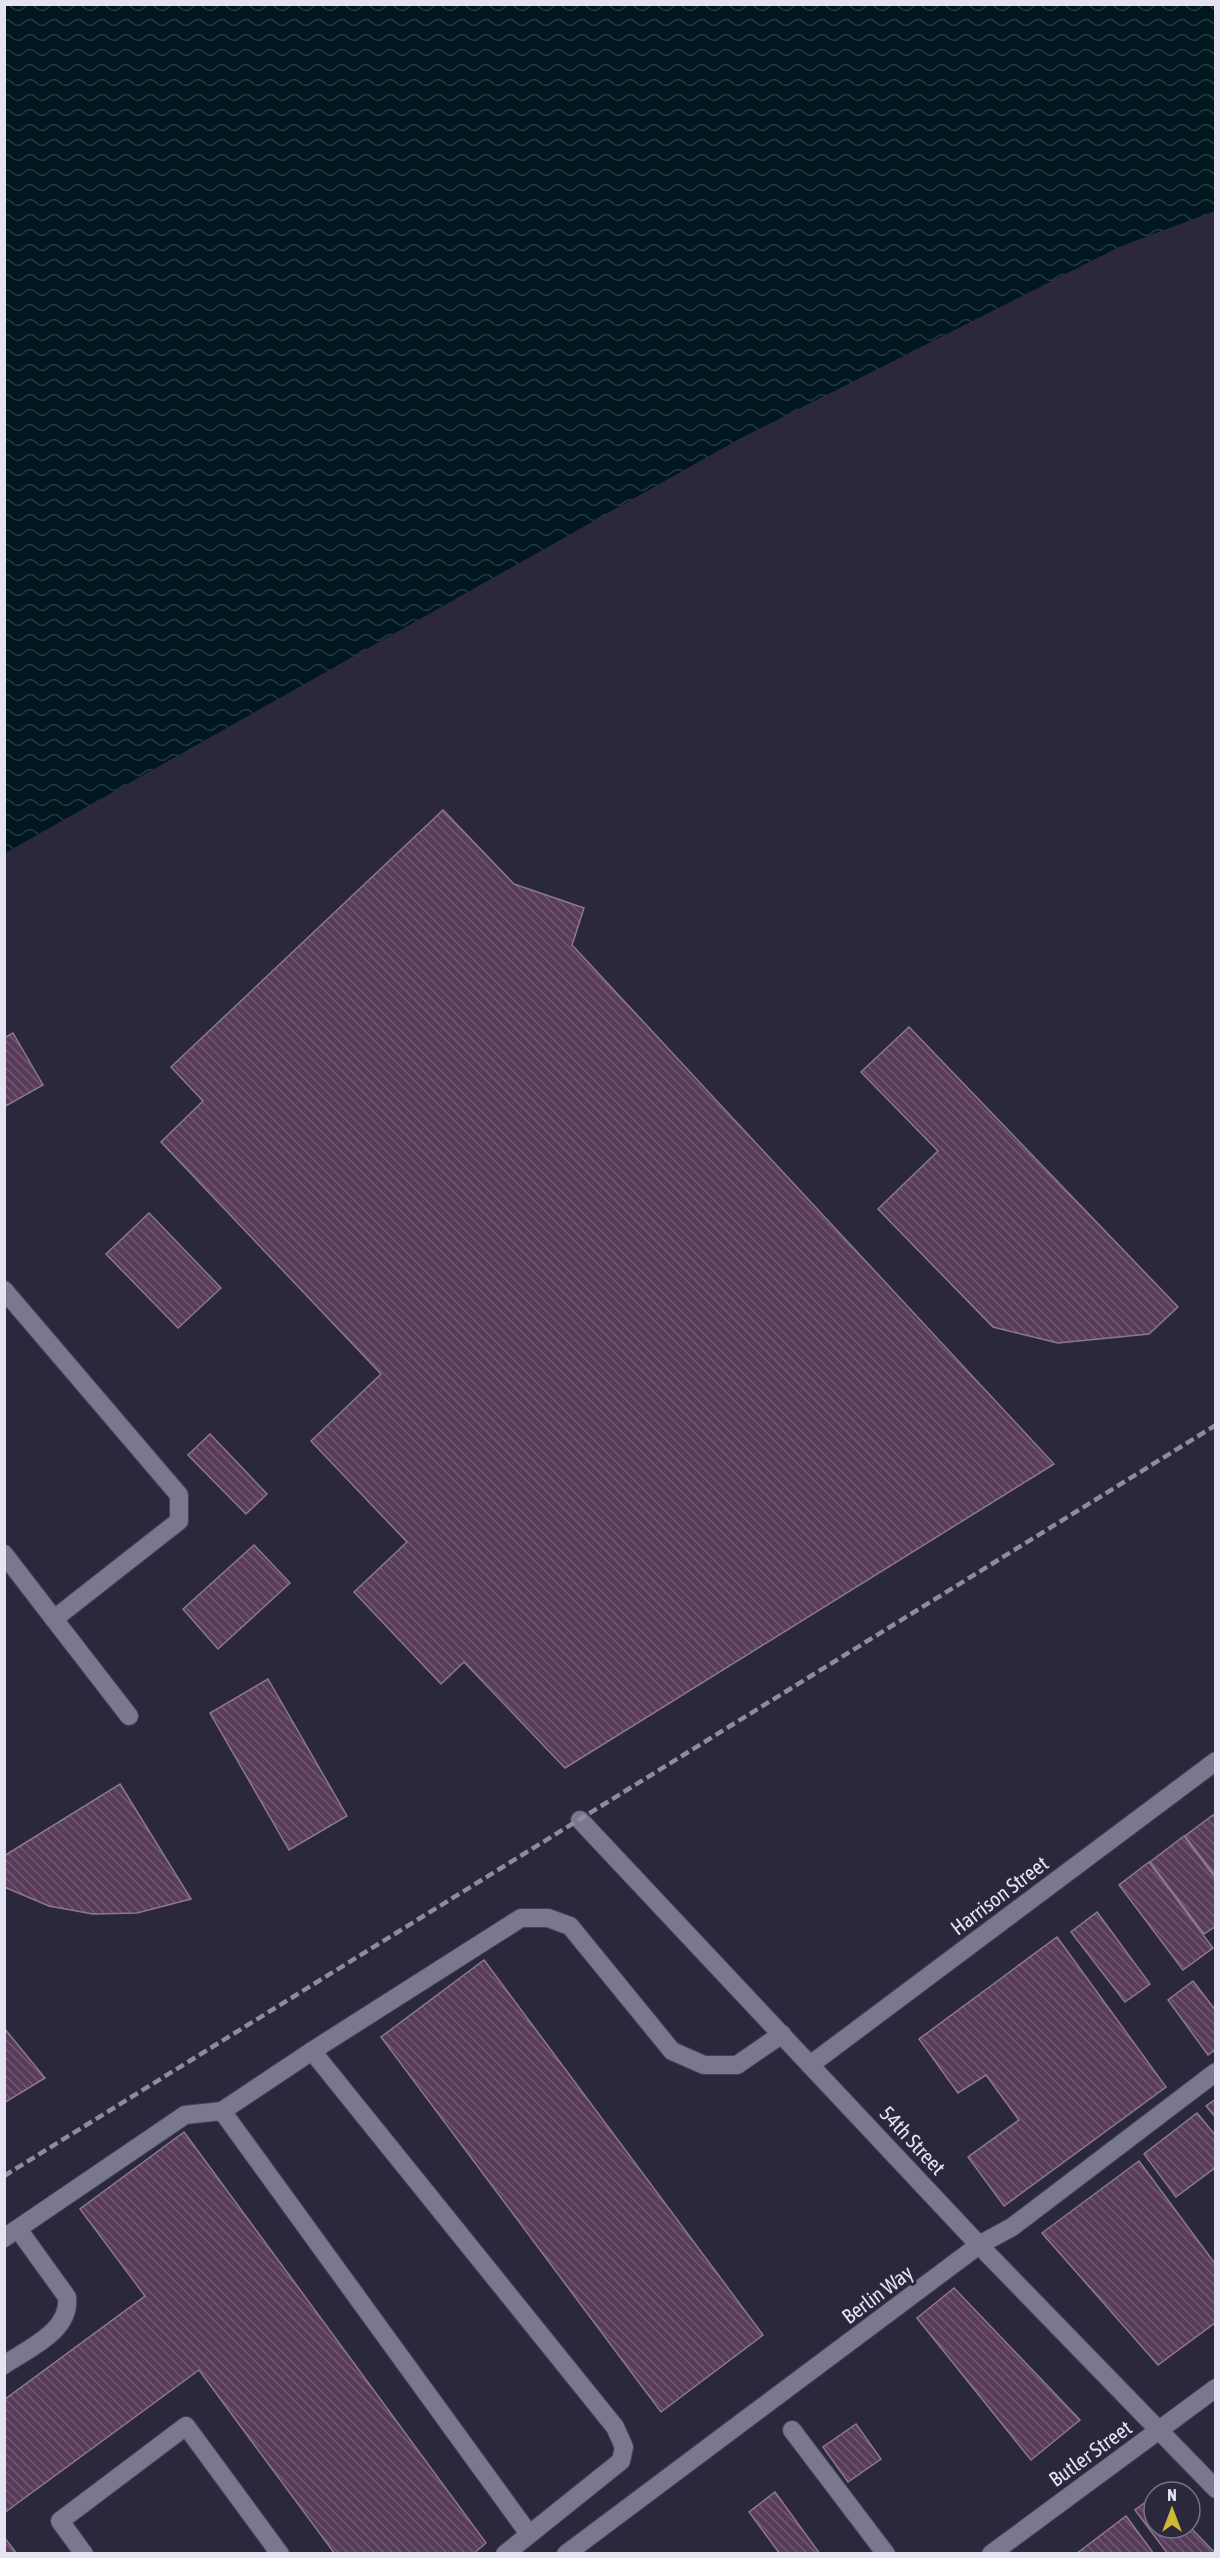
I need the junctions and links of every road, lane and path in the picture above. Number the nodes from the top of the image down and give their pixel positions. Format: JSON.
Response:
{"nodes":[{"id":1,"x":4,"y":1290,"type":"edge"},
{"id":2,"x":4,"y":1554,"type":"edge"},
{"id":3,"x":54,"y":1619,"type":"junction"},
{"id":4,"x":129,"y":1716,"type":"dead end"},
{"id":5,"x":1215,"y":1761,"type":"edge"},
{"id":6,"x":580,"y":1820,"type":"dead end"},
{"id":7,"x":782,"y":2034,"type":"junction"},
{"id":8,"x":312,"y":2051,"type":"junction"},
{"id":9,"x":810,"y":2065,"type":"junction"},
{"id":10,"x":1215,"y":2072,"type":"edge"},
{"id":11,"x":222,"y":2111,"type":"junction"},
{"id":12,"x":11,"y":2234,"type":"edge"},
{"id":13,"x":979,"y":2245,"type":"junction"},
{"id":14,"x":4,"y":2365,"type":"edge"},
{"id":15,"x":1215,"y":2388,"type":"edge"},
{"id":16,"x":792,"y":2430,"type":"dead end"},
{"id":17,"x":1157,"y":2431,"type":"junction"},
{"id":18,"x":1215,"y":2489,"type":"edge"},
{"id":19,"x":529,"y":2534,"type":"junction"},
{"id":20,"x":84,"y":2553,"type":"edge"},
{"id":21,"x":280,"y":2553,"type":"edge"},
{"id":22,"x":505,"y":2553,"type":"edge"},
{"id":23,"x":566,"y":2553,"type":"edge"},
{"id":24,"x":886,"y":2553,"type":"edge"},
{"id":25,"x":991,"y":2553,"type":"edge"}],
"edges":[{"from":1,"to":3,"type":"street"},
{"from":2,"to":3,"type":"street"},
{"from":3,"to":4,"type":"street"},
{"from":5,"to":9,"type":"street","name":"Harrison Street"},
{"from":6,"to":7,"type":"street","name":"54th Street"},
{"from":7,"to":8,"type":"street"},
{"from":7,"to":9,"type":"street","name":"54th Street"},
{"from":8,"to":11,"type":"street"},
{"from":8,"to":19,"type":"street"},
{"from":9,"to":13,"type":"street","name":"54th Street"},
{"from":10,"to":13,"type":"street","name":"Berlin Way"},
{"from":11,"to":12,"type":"street"},
{"from":11,"to":19,"type":"street"},
{"from":12,"to":14,"type":"street"},
{"from":13,"to":17,"type":"street","name":"54th Street"},
{"from":13,"to":23,"type":"street","name":"Berlin Way"},
{"from":15,"to":17,"type":"street","name":"Butler Street"},
{"from":16,"to":24,"type":"street"},
{"from":17,"to":18,"type":"street","name":"54th Street"},
{"from":17,"to":25,"type":"street","name":"Butler Street"},
{"from":19,"to":22,"type":"street"},
{"from":20,"to":21,"type":"street"}]}
